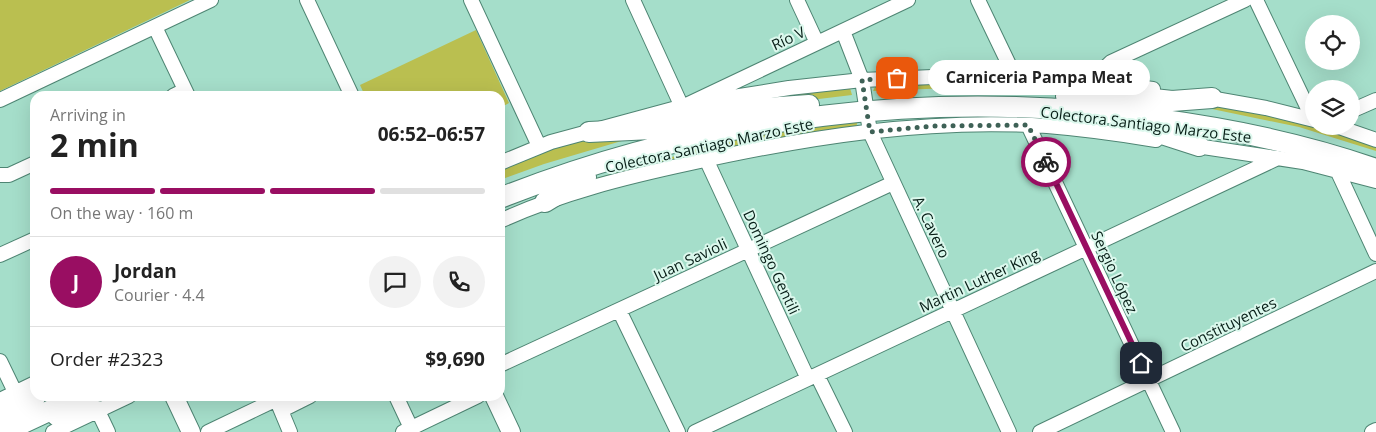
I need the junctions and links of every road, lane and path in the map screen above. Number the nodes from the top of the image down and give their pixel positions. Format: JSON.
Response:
{"nodes":[{"id":1,"x":210,"y":0,"type":"edge"},
{"id":2,"x":307,"y":0,"type":"edge"},
{"id":3,"x":471,"y":0,"type":"edge"},
{"id":4,"x":633,"y":0,"type":"edge"},
{"id":5,"x":797,"y":0,"type":"edge"},
{"id":6,"x":908,"y":0,"type":"edge"},
{"id":7,"x":978,"y":0,"type":"edge"},
{"id":8,"x":1245,"y":0,"type":"edge"},
{"id":9,"x":1256,"y":0,"type":"edge"},
{"id":10,"x":155,"y":26,"type":"junction"},
{"id":11,"x":843,"y":30,"type":"junction"},
{"id":12,"x":817,"y":43,"type":"junction"},
{"id":13,"x":1014,"y":75,"type":"junction"},
{"id":14,"x":1091,"y":80,"type":"junction"},
{"id":15,"x":181,"y":91,"type":"edge"},
{"id":16,"x":345,"y":91,"type":"edge"},
{"id":17,"x":1066,"y":96,"type":"junction"},
{"id":18,"x":864,"y":97,"type":"junction"},
{"id":19,"x":1212,"y":98,"type":"junction"},
{"id":20,"x":0,"y":100,"type":"edge"},
{"id":21,"x":1376,"y":100,"type":"edge"},
{"id":22,"x":1305,"y":103,"type":"edge"},
{"id":23,"x":809,"y":105,"type":"junction"},
{"id":24,"x":1004,"y":105,"type":"junction"},
{"id":25,"x":682,"y":107,"type":"junction"},
{"id":26,"x":1360,"y":107,"type":"edge"},
{"id":27,"x":1305,"y":118,"type":"edge"},
{"id":28,"x":1028,"y":125,"type":"junction"},
{"id":29,"x":589,"y":132,"type":"junction"},
{"id":30,"x":720,"y":132,"type":"junction"},
{"id":31,"x":870,"y":132,"type":"junction"},
{"id":32,"x":1360,"y":134,"type":"edge"},
{"id":33,"x":1376,"y":140,"type":"edge"},
{"id":34,"x":539,"y":146,"type":"junction"},
{"id":35,"x":1199,"y":146,"type":"junction"},
{"id":36,"x":1376,"y":157,"type":"edge"},
{"id":37,"x":1278,"y":158,"type":"junction"},
{"id":38,"x":505,"y":160,"type":"edge"},
{"id":39,"x":706,"y":160,"type":"junction"},
{"id":40,"x":30,"y":165,"type":"edge"},
{"id":41,"x":1376,"y":169,"type":"edge"},
{"id":42,"x":1337,"y":170,"type":"junction"},
{"id":43,"x":0,"y":175,"type":"edge"},
{"id":44,"x":1376,"y":181,"type":"edge"},
{"id":45,"x":893,"y":183,"type":"junction"},
{"id":46,"x":505,"y":184,"type":"edge"},
{"id":47,"x":505,"y":196,"type":"edge"},
{"id":48,"x":545,"y":202,"type":"junction"},
{"id":49,"x":505,"y":219,"type":"edge"},
{"id":50,"x":30,"y":241,"type":"edge"},
{"id":51,"x":1086,"y":248,"type":"junction"},
{"id":52,"x":748,"y":250,"type":"junction"},
{"id":53,"x":1376,"y":254,"type":"edge"},
{"id":54,"x":0,"y":255,"type":"edge"},
{"id":55,"x":1376,"y":271,"type":"edge"},
{"id":56,"x":619,"y":310,"type":"junction"},
{"id":57,"x":953,"y":311,"type":"junction"},
{"id":58,"x":0,"y":361,"type":"edge"},
{"id":59,"x":505,"y":363,"type":"edge"},
{"id":60,"x":813,"y":377,"type":"junction"},
{"id":61,"x":1149,"y":380,"type":"junction"},
{"id":62,"x":30,"y":385,"type":"edge"},
{"id":63,"x":15,"y":392,"type":"junction"},
{"id":64,"x":30,"y":399,"type":"edge"},
{"id":65,"x":0,"y":400,"type":"edge"},
{"id":66,"x":44,"y":401,"type":"edge"},
{"id":67,"x":70,"y":401,"type":"edge"},
{"id":68,"x":119,"y":401,"type":"edge"},
{"id":69,"x":176,"y":401,"type":"edge"},
{"id":70,"x":398,"y":401,"type":"edge"},
{"id":71,"x":468,"y":401,"type":"edge"},
{"id":72,"x":496,"y":401,"type":"edge"},
{"id":73,"x":278,"y":402,"type":"edge"},
{"id":74,"x":98,"y":411,"type":"junction"},
{"id":75,"x":0,"y":413,"type":"edge"},
{"id":76,"x":0,"y":422,"type":"edge"},
{"id":77,"x":407,"y":430,"type":"edge"},
{"id":78,"x":1376,"y":430,"type":"edge"},
{"id":79,"x":4,"y":432,"type":"edge"},
{"id":80,"x":24,"y":432,"type":"edge"},
{"id":81,"x":53,"y":432,"type":"edge"},
{"id":82,"x":108,"y":432,"type":"edge"},
{"id":83,"x":191,"y":432,"type":"edge"},
{"id":84,"x":208,"y":432,"type":"edge"},
{"id":85,"x":290,"y":432,"type":"edge"},
{"id":86,"x":511,"y":432,"type":"edge"},
{"id":87,"x":678,"y":432,"type":"edge"},
{"id":88,"x":695,"y":432,"type":"edge"},
{"id":89,"x":845,"y":432,"type":"edge"},
{"id":90,"x":1010,"y":432,"type":"edge"},
{"id":91,"x":1040,"y":432,"type":"edge"},
{"id":92,"x":1173,"y":432,"type":"edge"},
{"id":93,"x":1372,"y":432,"type":"edge"}],
"edges":[{"from":1,"to":10,"type":"street"},
{"from":2,"to":16,"type":"street"},
{"from":3,"to":34,"type":"street"},
{"from":4,"to":25,"type":"street"},
{"from":5,"to":12,"type":"street"},
{"from":6,"to":11,"type":"street","name":"Río V"},
{"from":7,"to":13,"type":"street"},
{"from":8,"to":14,"type":"street"},
{"from":9,"to":22,"type":"street"},
{"from":10,"to":15,"type":"street"},
{"from":10,"to":20,"type":"street"},
{"from":11,"to":12,"type":"street","name":"Río V"},
{"from":11,"to":18,"type":"street","name":"A. Cavero"},
{"from":12,"to":25,"type":"street","name":"Río V"},
{"from":13,"to":14,"type":"street"},
{"from":13,"to":18,"type":"street"},
{"from":14,"to":19,"type":"street"},
{"from":17,"to":18,"type":"highway"},
{"from":17,"to":19,"type":"highway"},
{"from":17,"to":36,"type":"highway"},
{"from":18,"to":23,"type":"highway"},
{"from":18,"to":24,"type":"highway"},
{"from":18,"to":25,"type":"street"},
{"from":18,"to":30,"type":"highway"},
{"from":18,"to":31,"type":"street","name":"A. Cavero"},
{"from":19,"to":27,"type":"street"},
{"from":21,"to":26,"type":"street"},
{"from":23,"to":29,"type":"highway"},
{"from":23,"to":46,"type":"highway"},
{"from":24,"to":35,"type":"highway"},
{"from":24,"to":41,"type":"highway"},
{"from":25,"to":29,"type":"street"},
{"from":28,"to":31,"type":"street","name":"Colectora Santiago Marzo Este"},
{"from":28,"to":35,"type":"street","name":"Colectora Santiago Marzo Este"},
{"from":28,"to":51,"type":"street","name":"Sergio López"},
{"from":29,"to":34,"type":"street"},
{"from":30,"to":47,"type":"highway"},
{"from":30,"to":48,"type":"highway"},
{"from":31,"to":39,"type":"street","name":"Colectora Santiago Marzo Este"},
{"from":31,"to":45,"type":"street","name":"A. Cavero"},
{"from":32,"to":33,"type":"street"},
{"from":34,"to":38,"type":"street"},
{"from":35,"to":37,"type":"street","name":"Colectora Santiago Marzo Este"},
{"from":37,"to":42,"type":"street","name":"Colectora Santiago Marzo Este"},
{"from":37,"to":51,"type":"street","name":"Martin Luther King"},
{"from":39,"to":48,"type":"street","name":"Colectora Santiago Marzo Este"},
{"from":39,"to":52,"type":"street","name":"Domingo Gentili"},
{"from":40,"to":43,"type":"street"},
{"from":42,"to":44,"type":"street","name":"Colectora Santiago Marzo Este"},
{"from":42,"to":53,"type":"street"},
{"from":45,"to":52,"type":"street","name":"Juan Savioli"},
{"from":45,"to":57,"type":"street","name":"A. Cavero"},
{"from":48,"to":49,"type":"street","name":"Colectora Santiago Marzo Este"},
{"from":50,"to":54,"type":"street"},
{"from":51,"to":57,"type":"street","name":"Martin Luther King"},
{"from":51,"to":61,"type":"street","name":"Sergio López"},
{"from":52,"to":56,"type":"street","name":"Juan Savioli"},
{"from":52,"to":60,"type":"street","name":"Domingo Gentili"},
{"from":55,"to":61,"type":"street","name":"Constituyentes"},
{"from":56,"to":59,"type":"street","name":"Juan Savioli"},
{"from":56,"to":87,"type":"street"},
{"from":57,"to":60,"type":"street","name":"Martin Luther King"},
{"from":57,"to":90,"type":"street","name":"A. Cavero"},
{"from":58,"to":63,"type":"street"},
{"from":60,"to":88,"type":"street","name":"Martin Luther King"},
{"from":60,"to":89,"type":"street","name":"Domingo Gentili"},
{"from":61,"to":91,"type":"street","name":"Constituyentes"},
{"from":61,"to":92,"type":"street","name":"Sergio López"},
{"from":62,"to":63,"type":"street"},
{"from":63,"to":65,"type":"street"},
{"from":64,"to":75,"type":"highway"},
{"from":66,"to":76,"type":"highway"},
{"from":67,"to":79,"type":"highway"},
{"from":68,"to":74,"type":"street"},
{"from":69,"to":83,"type":"main road"},
{"from":70,"to":77,"type":"street"},
{"from":71,"to":77,"type":"street"},
{"from":72,"to":86,"type":"main road"},
{"from":73,"to":84,"type":"street"},
{"from":73,"to":85,"type":"street"},
{"from":74,"to":80,"type":"highway"},
{"from":74,"to":81,"type":"street"},
{"from":74,"to":82,"type":"street"},
{"from":78,"to":93,"type":"street"}]}
